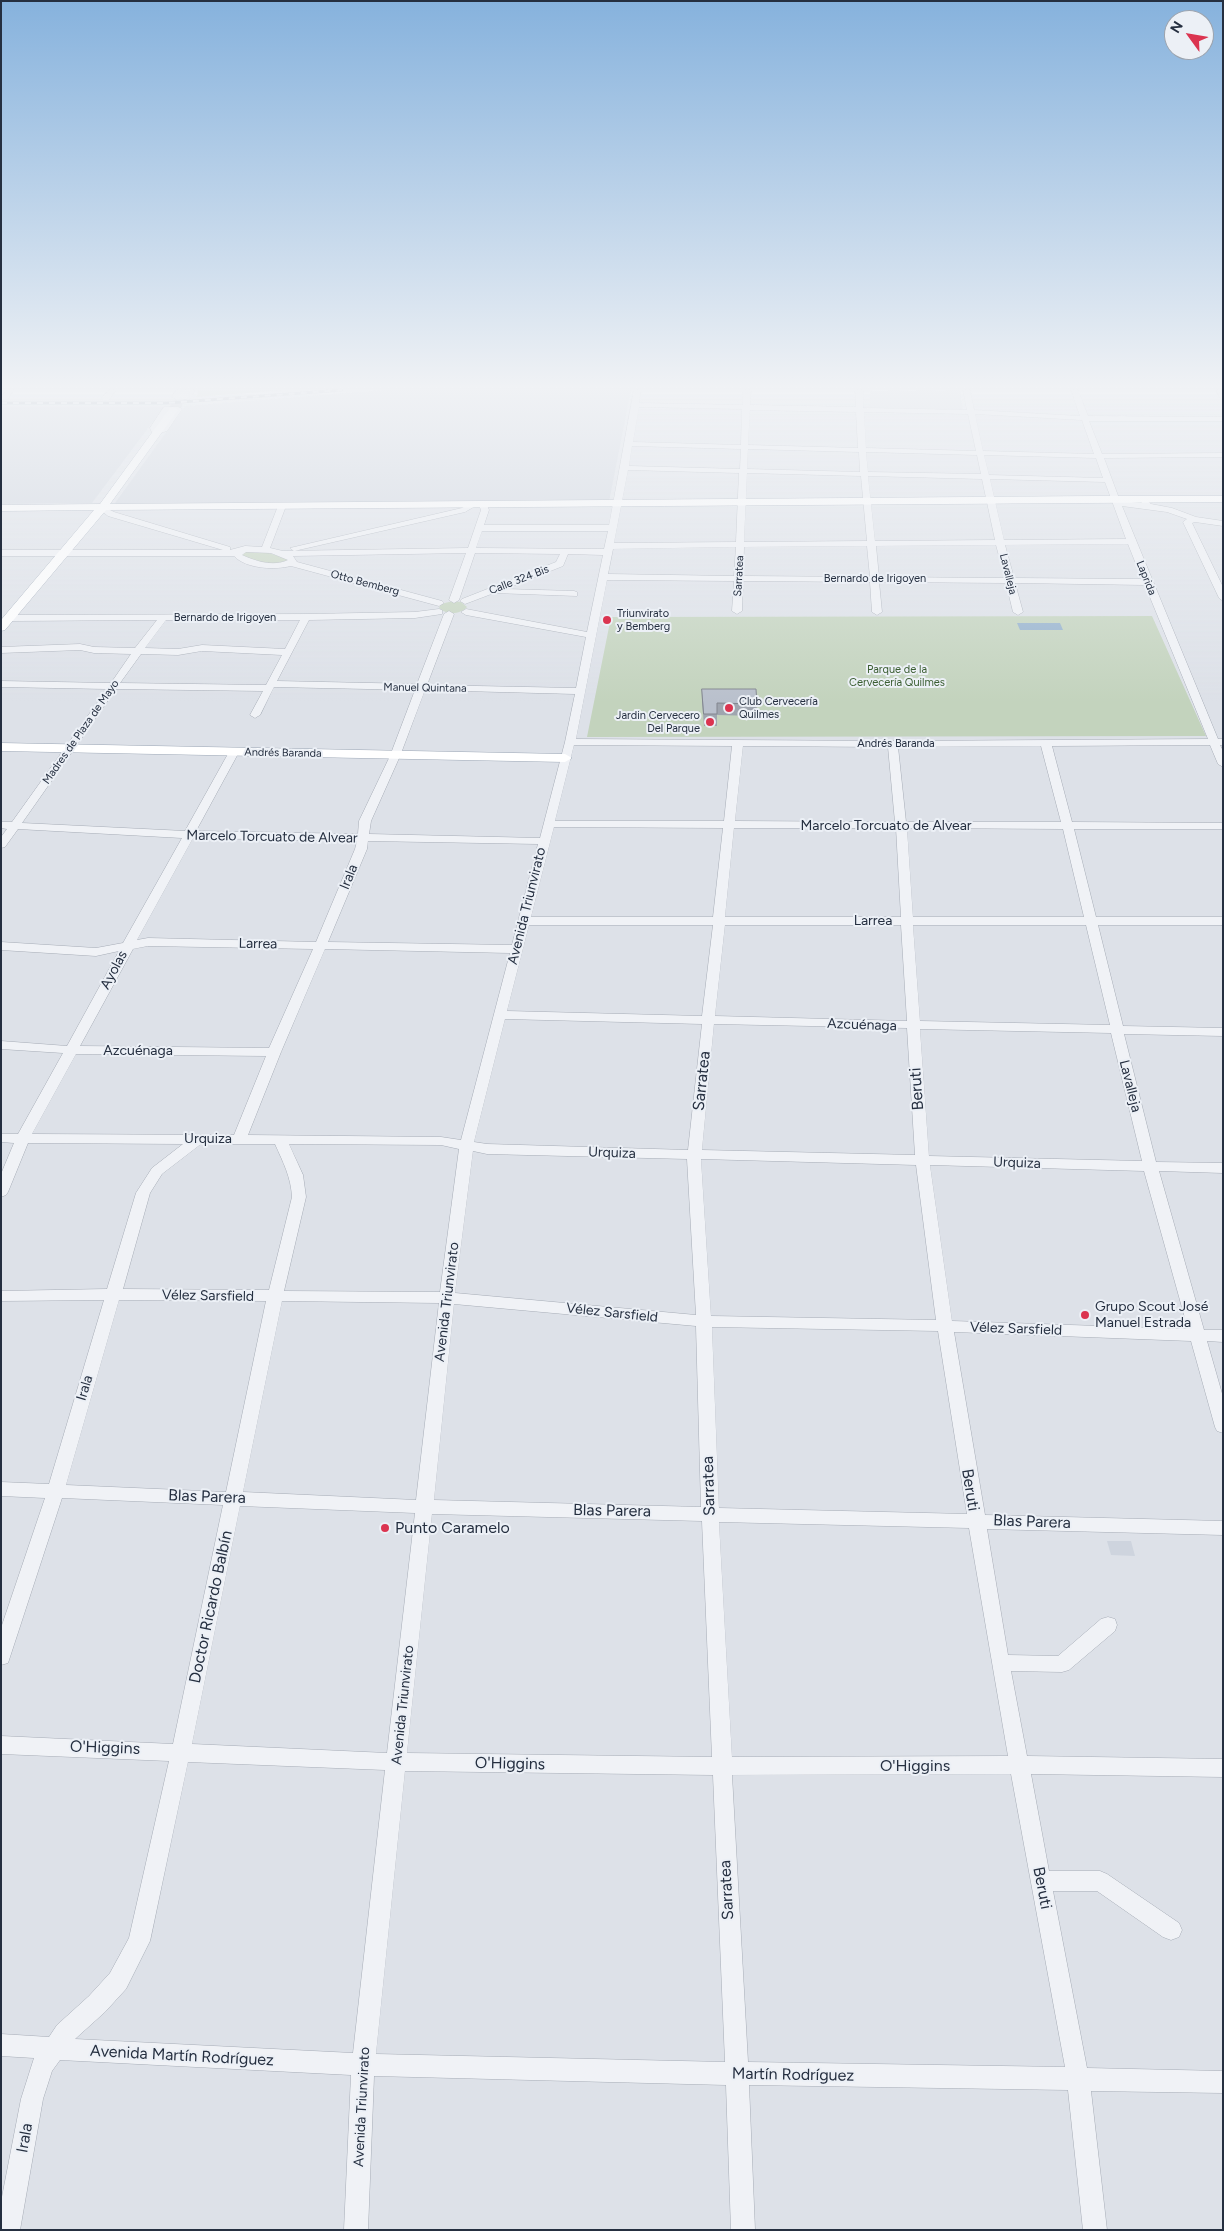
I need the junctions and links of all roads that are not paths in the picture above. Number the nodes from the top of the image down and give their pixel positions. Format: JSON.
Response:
{"nodes":[{"id":1,"x":112,"y":494,"type":"edge"},
{"id":2,"x":619,"y":494,"type":"edge"},
{"id":3,"x":742,"y":494,"type":"edge"},
{"id":4,"x":866,"y":494,"type":"edge"},
{"id":5,"x":990,"y":494,"type":"edge"},
{"id":6,"x":1114,"y":494,"type":"edge"},
{"id":7,"x":1223,"y":495,"type":"edge"},
{"id":8,"x":1223,"y":499,"type":"edge"},
{"id":9,"x":991,"y":500,"type":"junction"},
{"id":10,"x":867,"y":501,"type":"junction"},
{"id":11,"x":1117,"y":501,"type":"junction"},
{"id":12,"x":742,"y":502,"type":"junction"},
{"id":13,"x":1146,"y":503,"type":"junction"},
{"id":14,"x":617,"y":504,"type":"junction"},
{"id":15,"x":478,"y":505,"type":"junction"},
{"id":16,"x":282,"y":506,"type":"junction"},
{"id":17,"x":1,"y":508,"type":"edge"},
{"id":18,"x":102,"y":508,"type":"junction"},
{"id":19,"x":1194,"y":519,"type":"junction"},
{"id":20,"x":1223,"y":524,"type":"edge"},
{"id":21,"x":480,"y":528,"type":"junction"},
{"id":22,"x":611,"y":528,"type":"junction"},
{"id":23,"x":1131,"y":541,"type":"junction"},
{"id":24,"x":1000,"y":542,"type":"junction"},
{"id":25,"x":872,"y":543,"type":"junction"},
{"id":26,"x":740,"y":544,"type":"junction"},
{"id":27,"x":607,"y":549,"type":"junction"},
{"id":28,"x":472,"y":550,"type":"junction"},
{"id":29,"x":566,"y":551,"type":"junction"},
{"id":30,"x":273,"y":552,"type":"junction"},
{"id":31,"x":1,"y":553,"type":"edge"},
{"id":32,"x":65,"y":553,"type":"junction"},
{"id":33,"x":237,"y":553,"type":"junction"},
{"id":34,"x":291,"y":563,"type":"junction"},
{"id":35,"x":602,"y":577,"type":"junction"},
{"id":36,"x":739,"y":578,"type":"junction"},
{"id":37,"x":875,"y":579,"type":"junction"},
{"id":38,"x":1008,"y":580,"type":"junction"},
{"id":39,"x":1148,"y":582,"type":"junction"},
{"id":40,"x":494,"y":590,"type":"junction"},
{"id":41,"x":574,"y":594,"type":"dead end"},
{"id":42,"x":1223,"y":598,"type":"edge"},
{"id":43,"x":454,"y":600,"type":"junction"},
{"id":44,"x":464,"y":601,"type":"junction"},
{"id":45,"x":443,"y":610,"type":"junction"},
{"id":46,"x":737,"y":611,"type":"dead end"},
{"id":47,"x":466,"y":612,"type":"junction"},
{"id":48,"x":878,"y":612,"type":"dead end"},
{"id":49,"x":1018,"y":612,"type":"dead end"},
{"id":50,"x":163,"y":618,"type":"junction"},
{"id":51,"x":306,"y":618,"type":"junction"},
{"id":52,"x":4,"y":625,"type":"edge"},
{"id":53,"x":591,"y":635,"type":"junction"},
{"id":54,"x":1,"y":650,"type":"edge"},
{"id":55,"x":138,"y":651,"type":"junction"},
{"id":56,"x":288,"y":652,"type":"junction"},
{"id":57,"x":1,"y":684,"type":"edge"},
{"id":58,"x":113,"y":686,"type":"junction"},
{"id":59,"x":270,"y":686,"type":"junction"},
{"id":60,"x":420,"y":688,"type":"junction"},
{"id":61,"x":580,"y":691,"type":"junction"},
{"id":62,"x":256,"y":715,"type":"dead end"},
{"id":63,"x":570,"y":742,"type":"junction"},
{"id":64,"x":1218,"y":742,"type":"edge"},
{"id":65,"x":738,"y":743,"type":"junction"},
{"id":66,"x":893,"y":744,"type":"junction"},
{"id":67,"x":1046,"y":744,"type":"junction"},
{"id":68,"x":1,"y":747,"type":"edge"},
{"id":69,"x":71,"y":748,"type":"junction"},
{"id":70,"x":234,"y":752,"type":"junction"},
{"id":71,"x":395,"y":756,"type":"junction"},
{"id":72,"x":565,"y":758,"type":"junction"},
{"id":73,"x":1223,"y":764,"type":"edge"},
{"id":74,"x":548,"y":824,"type":"junction"},
{"id":75,"x":729,"y":824,"type":"junction"},
{"id":76,"x":1,"y":825,"type":"edge"},
{"id":77,"x":15,"y":826,"type":"junction"},
{"id":78,"x":900,"y":826,"type":"junction"},
{"id":79,"x":1223,"y":826,"type":"edge"},
{"id":80,"x":1068,"y":827,"type":"junction"},
{"id":81,"x":188,"y":835,"type":"junction"},
{"id":82,"x":361,"y":839,"type":"junction"},
{"id":83,"x":543,"y":841,"type":"junction"},
{"id":84,"x":1,"y":845,"type":"edge"},
{"id":85,"x":718,"y":920,"type":"junction"},
{"id":86,"x":524,"y":921,"type":"junction"},
{"id":87,"x":906,"y":921,"type":"junction"},
{"id":88,"x":1223,"y":921,"type":"edge"},
{"id":89,"x":1091,"y":922,"type":"junction"},
{"id":90,"x":321,"y":945,"type":"junction"},
{"id":91,"x":1,"y":946,"type":"edge"},
{"id":92,"x":126,"y":946,"type":"junction"},
{"id":93,"x":517,"y":949,"type":"junction"},
{"id":94,"x":501,"y":1015,"type":"junction"},
{"id":95,"x":708,"y":1020,"type":"junction"},
{"id":96,"x":912,"y":1026,"type":"junction"},
{"id":97,"x":1116,"y":1030,"type":"junction"},
{"id":98,"x":1223,"y":1032,"type":"edge"},
{"id":99,"x":1,"y":1046,"type":"edge"},
{"id":100,"x":70,"y":1050,"type":"junction"},
{"id":101,"x":274,"y":1052,"type":"junction"},
{"id":102,"x":1,"y":1138,"type":"edge"},
{"id":103,"x":23,"y":1138,"type":"junction"},
{"id":104,"x":240,"y":1138,"type":"junction"},
{"id":105,"x":198,"y":1139,"type":"junction"},
{"id":106,"x":280,"y":1140,"type":"junction"},
{"id":107,"x":467,"y":1144,"type":"junction"},
{"id":108,"x":694,"y":1156,"type":"junction"},
{"id":109,"x":922,"y":1160,"type":"junction"},
{"id":110,"x":1150,"y":1166,"type":"junction"},
{"id":111,"x":1223,"y":1168,"type":"edge"},
{"id":112,"x":1,"y":1192,"type":"edge"},
{"id":113,"x":113,"y":1294,"type":"junction"},
{"id":114,"x":1,"y":1296,"type":"edge"},
{"id":115,"x":275,"y":1297,"type":"junction"},
{"id":116,"x":447,"y":1298,"type":"junction"},
{"id":117,"x":704,"y":1322,"type":"junction"},
{"id":118,"x":945,"y":1326,"type":"junction"},
{"id":119,"x":1198,"y":1335,"type":"junction"},
{"id":120,"x":1223,"y":1336,"type":"edge"},
{"id":121,"x":1223,"y":1427,"type":"edge"},
{"id":122,"x":1,"y":1489,"type":"edge"},
{"id":123,"x":55,"y":1492,"type":"junction"},
{"id":124,"x":233,"y":1498,"type":"junction"},
{"id":125,"x":424,"y":1507,"type":"junction"},
{"id":126,"x":710,"y":1513,"type":"junction"},
{"id":127,"x":975,"y":1520,"type":"junction"},
{"id":128,"x":1223,"y":1528,"type":"edge"},
{"id":129,"x":1108,"y":1625,"type":"dead end"},
{"id":130,"x":1,"y":1657,"type":"edge"},
{"id":131,"x":1000,"y":1664,"type":"junction"},
{"id":132,"x":1,"y":1745,"type":"edge"},
{"id":133,"x":181,"y":1751,"type":"junction"},
{"id":134,"x":396,"y":1762,"type":"junction"},
{"id":135,"x":1019,"y":1765,"type":"junction"},
{"id":136,"x":721,"y":1766,"type":"junction"},
{"id":137,"x":1223,"y":1768,"type":"edge"},
{"id":138,"x":1041,"y":1881,"type":"junction"},
{"id":139,"x":1171,"y":1930,"type":"dead end"},
{"id":140,"x":1,"y":2045,"type":"edge"},
{"id":141,"x":52,"y":2049,"type":"junction"},
{"id":142,"x":363,"y":2066,"type":"junction"},
{"id":143,"x":737,"y":2075,"type":"junction"},
{"id":144,"x":1078,"y":2078,"type":"junction"},
{"id":145,"x":1223,"y":2082,"type":"edge"},
{"id":146,"x":8,"y":2230,"type":"edge"},
{"id":147,"x":356,"y":2230,"type":"edge"},
{"id":148,"x":742,"y":2230,"type":"edge"},
{"id":149,"x":1095,"y":2230,"type":"edge"}],
"edges":[{"from":1,"to":18,"type":"main road"},
{"from":2,"to":14,"type":"street","name":"Avenida Triunvirato"},
{"from":3,"to":12,"type":"street","name":"Sarratea"},
{"from":4,"to":10,"type":"street"},
{"from":5,"to":9,"type":"street","name":"Lavalleja"},
{"from":6,"to":11,"type":"street","name":"Laprida"},
{"from":7,"to":11,"type":"main road"},
{"from":8,"to":13,"type":"main road"},
{"from":9,"to":10,"type":"main road"},
{"from":9,"to":11,"type":"main road"},
{"from":9,"to":24,"type":"street","name":"Lavalleja"},
{"from":10,"to":12,"type":"main road"},
{"from":10,"to":25,"type":"street"},
{"from":11,"to":13,"type":"main road"},
{"from":11,"to":23,"type":"street","name":"Laprida"},
{"from":12,"to":14,"type":"main road"},
{"from":12,"to":26,"type":"street","name":"Sarratea"},
{"from":13,"to":19,"type":"street"},
{"from":14,"to":15,"type":"main road"},
{"from":14,"to":22,"type":"street","name":"Avenida Triunvirato"},
{"from":15,"to":16,"type":"main road"},
{"from":15,"to":21,"type":"street"},
{"from":15,"to":30,"type":"street"},
{"from":16,"to":18,"type":"main road"},
{"from":16,"to":30,"type":"street"},
{"from":17,"to":18,"type":"main road"},
{"from":18,"to":32,"type":"main road"},
{"from":18,"to":33,"type":"street"},
{"from":19,"to":20,"type":"street"},
{"from":19,"to":42,"type":"street"},
{"from":21,"to":22,"type":"street"},
{"from":21,"to":28,"type":"street"},
{"from":22,"to":27,"type":"street","name":"Avenida Triunvirato"},
{"from":23,"to":24,"type":"street"},
{"from":23,"to":39,"type":"street","name":"Laprida"},
{"from":24,"to":25,"type":"street"},
{"from":24,"to":38,"type":"street","name":"Lavalleja"},
{"from":25,"to":26,"type":"street"},
{"from":25,"to":37,"type":"street"},
{"from":26,"to":27,"type":"street"},
{"from":26,"to":36,"type":"street","name":"Sarratea"},
{"from":27,"to":29,"type":"street"},
{"from":27,"to":35,"type":"street","name":"Avenida Triunvirato"},
{"from":28,"to":29,"type":"street"},
{"from":28,"to":30,"type":"street"},
{"from":28,"to":43,"type":"street"},
{"from":29,"to":40,"type":"street","name":"Calle 324 Bis"},
{"from":30,"to":33,"type":"street"},
{"from":30,"to":34,"type":"street"},
{"from":31,"to":32,"type":"street"},
{"from":32,"to":33,"type":"street"},
{"from":32,"to":52,"type":"main road"},
{"from":33,"to":34,"type":"street"},
{"from":34,"to":45,"type":"street","name":"Otto Bemberg"},
{"from":35,"to":36,"type":"street","name":"Bernardo de Irigoyen"},
{"from":35,"to":53,"type":"street","name":"Avenida Triunvirato"},
{"from":36,"to":37,"type":"street","name":"Bernardo de Irigoyen"},
{"from":36,"to":46,"type":"street","name":"Sarratea"},
{"from":37,"to":38,"type":"street","name":"Bernardo de Irigoyen"},
{"from":37,"to":48,"type":"street"},
{"from":38,"to":39,"type":"street","name":"Bernardo de Irigoyen"},
{"from":38,"to":49,"type":"street","name":"Lavalleja"},
{"from":39,"to":64,"type":"street","name":"Laprida"},
{"from":40,"to":41,"type":"street"},
{"from":40,"to":44,"type":"street","name":"Calle 324 Bis"},
{"from":43,"to":44,"type":"street"},
{"from":43,"to":45,"type":"street"},
{"from":44,"to":47,"type":"street"},
{"from":45,"to":47,"type":"street"},
{"from":45,"to":51,"type":"street","name":"Bernardo de Irigoyen"},
{"from":45,"to":60,"type":"street","name":"Irala"},
{"from":47,"to":53,"type":"street"},
{"from":50,"to":51,"type":"street","name":"Bernardo de Irigoyen"},
{"from":50,"to":52,"type":"street","name":"Bernardo de Irigoyen"},
{"from":50,"to":55,"type":"street","name":"Madres de Plaza de Mayo"},
{"from":51,"to":56,"type":"street"},
{"from":53,"to":61,"type":"street","name":"Avenida Triunvirato"},
{"from":54,"to":55,"type":"street"},
{"from":55,"to":56,"type":"street"},
{"from":55,"to":58,"type":"street","name":"Madres de Plaza de Mayo"},
{"from":56,"to":59,"type":"street"},
{"from":57,"to":58,"type":"street","name":"Manuel Quintana"},
{"from":58,"to":59,"type":"street","name":"Manuel Quintana"},
{"from":58,"to":69,"type":"street","name":"Madres de Plaza de Mayo"},
{"from":59,"to":60,"type":"street","name":"Manuel Quintana"},
{"from":59,"to":62,"type":"street"},
{"from":60,"to":61,"type":"street","name":"Manuel Quintana"},
{"from":60,"to":71,"type":"street","name":"Irala"},
{"from":61,"to":63,"type":"street","name":"Avenida Triunvirato"},
{"from":63,"to":65,"type":"street","name":"Andrés Baranda"},
{"from":63,"to":72,"type":"street","name":"Avenida Triunvirato"},
{"from":64,"to":67,"type":"street","name":"Andrés Baranda"},
{"from":64,"to":73,"type":"street","name":"Laprida"},
{"from":65,"to":66,"type":"street","name":"Andrés Baranda"},
{"from":65,"to":75,"type":"street","name":"Sarratea"},
{"from":66,"to":67,"type":"street","name":"Andrés Baranda"},
{"from":66,"to":78,"type":"street","name":"Beruti"},
{"from":67,"to":80,"type":"street","name":"Lavalleja"},
{"from":68,"to":69,"type":"main road","name":"Andrés Baranda"},
{"from":69,"to":70,"type":"main road","name":"Andrés Baranda"},
{"from":69,"to":77,"type":"street","name":"Madres de Plaza de Mayo"},
{"from":70,"to":71,"type":"main road","name":"Andrés Baranda"},
{"from":70,"to":81,"type":"street","name":"Ayolas"},
{"from":71,"to":72,"type":"main road","name":"Andrés Baranda"},
{"from":71,"to":82,"type":"street","name":"Irala"},
{"from":72,"to":74,"type":"street","name":"Avenida Triunvirato"},
{"from":74,"to":75,"type":"street","name":"Marcelo Torcuato de Alvear"},
{"from":74,"to":83,"type":"street","name":"Avenida Triunvirato"},
{"from":75,"to":78,"type":"street","name":"Marcelo Torcuato de Alvear"},
{"from":75,"to":85,"type":"street","name":"Sarratea"},
{"from":76,"to":77,"type":"street","name":"Marcelo Torcuato de Alvear"},
{"from":77,"to":81,"type":"street","name":"Marcelo Torcuato de Alvear"},
{"from":77,"to":84,"type":"street","name":"Madres de Plaza de Mayo"},
{"from":78,"to":80,"type":"street","name":"Marcelo Torcuato de Alvear"},
{"from":78,"to":87,"type":"street","name":"Beruti"},
{"from":79,"to":80,"type":"street","name":"Marcelo Torcuato de Alvear"},
{"from":80,"to":89,"type":"street","name":"Lavalleja"},
{"from":81,"to":82,"type":"street","name":"Marcelo Torcuato de Alvear"},
{"from":81,"to":92,"type":"street","name":"Ayolas"},
{"from":82,"to":83,"type":"street","name":"Marcelo Torcuato de Alvear"},
{"from":82,"to":90,"type":"street","name":"Irala"},
{"from":83,"to":86,"type":"street","name":"Avenida Triunvirato"},
{"from":85,"to":86,"type":"street","name":"Larrea"},
{"from":85,"to":87,"type":"street","name":"Larrea"},
{"from":85,"to":95,"type":"street","name":"Sarratea"},
{"from":86,"to":93,"type":"street","name":"Avenida Triunvirato"},
{"from":87,"to":89,"type":"street","name":"Larrea"},
{"from":87,"to":96,"type":"street","name":"Beruti"},
{"from":88,"to":89,"type":"street","name":"Larrea"},
{"from":89,"to":97,"type":"street","name":"Lavalleja"},
{"from":90,"to":92,"type":"street","name":"Larrea"},
{"from":90,"to":93,"type":"street","name":"Larrea"},
{"from":90,"to":101,"type":"street","name":"Irala"},
{"from":91,"to":92,"type":"street","name":"Larrea"},
{"from":92,"to":100,"type":"street","name":"Ayolas"},
{"from":93,"to":94,"type":"street","name":"Avenida Triunvirato"},
{"from":94,"to":95,"type":"street","name":"Azcuénaga"},
{"from":94,"to":107,"type":"street","name":"Avenida Triunvirato"},
{"from":95,"to":96,"type":"street","name":"Azcuénaga"},
{"from":95,"to":108,"type":"street","name":"Sarratea"},
{"from":96,"to":97,"type":"street","name":"Azcuénaga"},
{"from":96,"to":109,"type":"street","name":"Beruti"},
{"from":97,"to":98,"type":"street","name":"Azcuénaga"},
{"from":97,"to":110,"type":"street","name":"Lavalleja"},
{"from":99,"to":100,"type":"street","name":"Azcuénaga"},
{"from":100,"to":101,"type":"street","name":"Azcuénaga"},
{"from":100,"to":103,"type":"street","name":"Ayolas"},
{"from":101,"to":104,"type":"street","name":"Irala"},
{"from":102,"to":103,"type":"street","name":"Urquiza"},
{"from":103,"to":105,"type":"street","name":"Urquiza"},
{"from":103,"to":112,"type":"street","name":"Ayolas"},
{"from":104,"to":105,"type":"street","name":"Urquiza"},
{"from":104,"to":106,"type":"street","name":"Urquiza"},
{"from":105,"to":113,"type":"street","name":"Irala"},
{"from":106,"to":107,"type":"street","name":"Urquiza"},
{"from":106,"to":115,"type":"street","name":"Doctor Ricardo Balbín"},
{"from":107,"to":108,"type":"street","name":"Urquiza"},
{"from":107,"to":116,"type":"street","name":"Avenida Triunvirato"},
{"from":108,"to":109,"type":"street","name":"Urquiza"},
{"from":108,"to":117,"type":"street","name":"Sarratea"},
{"from":109,"to":110,"type":"street","name":"Urquiza"},
{"from":109,"to":118,"type":"street","name":"Beruti"},
{"from":110,"to":111,"type":"street","name":"Urquiza"},
{"from":110,"to":119,"type":"street","name":"Lavalleja"},
{"from":113,"to":114,"type":"street","name":"Vélez Sarsfield"},
{"from":113,"to":115,"type":"street","name":"Vélez Sarsfield"},
{"from":113,"to":123,"type":"street","name":"Irala"},
{"from":115,"to":116,"type":"street","name":"Vélez Sarsfield"},
{"from":115,"to":124,"type":"street","name":"Doctor Ricardo Balbín"},
{"from":116,"to":117,"type":"street","name":"Vélez Sarsfield"},
{"from":116,"to":125,"type":"street","name":"Avenida Triunvirato"},
{"from":117,"to":118,"type":"street","name":"Vélez Sarsfield"},
{"from":117,"to":126,"type":"street","name":"Sarratea"},
{"from":118,"to":119,"type":"street","name":"Vélez Sarsfield"},
{"from":118,"to":127,"type":"street","name":"Beruti"},
{"from":119,"to":120,"type":"street","name":"Vélez Sarsfield"},
{"from":119,"to":121,"type":"street","name":"Lavalleja"},
{"from":122,"to":123,"type":"street","name":"Blas Parera"},
{"from":123,"to":124,"type":"street","name":"Blas Parera"},
{"from":123,"to":130,"type":"street","name":"Irala"},
{"from":124,"to":125,"type":"street","name":"Blas Parera"},
{"from":124,"to":133,"type":"street","name":"Doctor Ricardo Balbín"},
{"from":125,"to":126,"type":"street","name":"Blas Parera"},
{"from":125,"to":134,"type":"street","name":"Avenida Triunvirato"},
{"from":126,"to":127,"type":"street","name":"Blas Parera"},
{"from":126,"to":136,"type":"street","name":"Sarratea"},
{"from":127,"to":128,"type":"street","name":"Blas Parera"},
{"from":127,"to":131,"type":"street","name":"Beruti"},
{"from":129,"to":131,"type":"street"},
{"from":131,"to":135,"type":"street","name":"Beruti"},
{"from":132,"to":133,"type":"street","name":"O'Higgins"},
{"from":133,"to":134,"type":"street","name":"O'Higgins"},
{"from":133,"to":141,"type":"street","name":"Doctor Ricardo Balbín"},
{"from":134,"to":136,"type":"street","name":"O'Higgins"},
{"from":134,"to":142,"type":"street","name":"Avenida Triunvirato"},
{"from":135,"to":136,"type":"street","name":"O'Higgins"},
{"from":135,"to":137,"type":"street","name":"O'Higgins"},
{"from":135,"to":138,"type":"street","name":"Beruti"},
{"from":136,"to":143,"type":"street","name":"Sarratea"},
{"from":138,"to":139,"type":"street"},
{"from":138,"to":144,"type":"street","name":"Beruti"},
{"from":140,"to":141,"type":"street","name":"Avenida Martín Rodríguez"},
{"from":141,"to":142,"type":"street","name":"Avenida Martín Rodríguez"},
{"from":141,"to":146,"type":"street","name":"Irala"},
{"from":142,"to":143,"type":"street","name":"Martín Rodríguez"},
{"from":142,"to":147,"type":"street","name":"Avenida Triunvirato"},
{"from":143,"to":144,"type":"street","name":"Martín Rodríguez"},
{"from":143,"to":148,"type":"street","name":"Sarratea"},
{"from":144,"to":145,"type":"street","name":"Martín Rodríguez"},
{"from":144,"to":149,"type":"street","name":"Beruti"}]}
